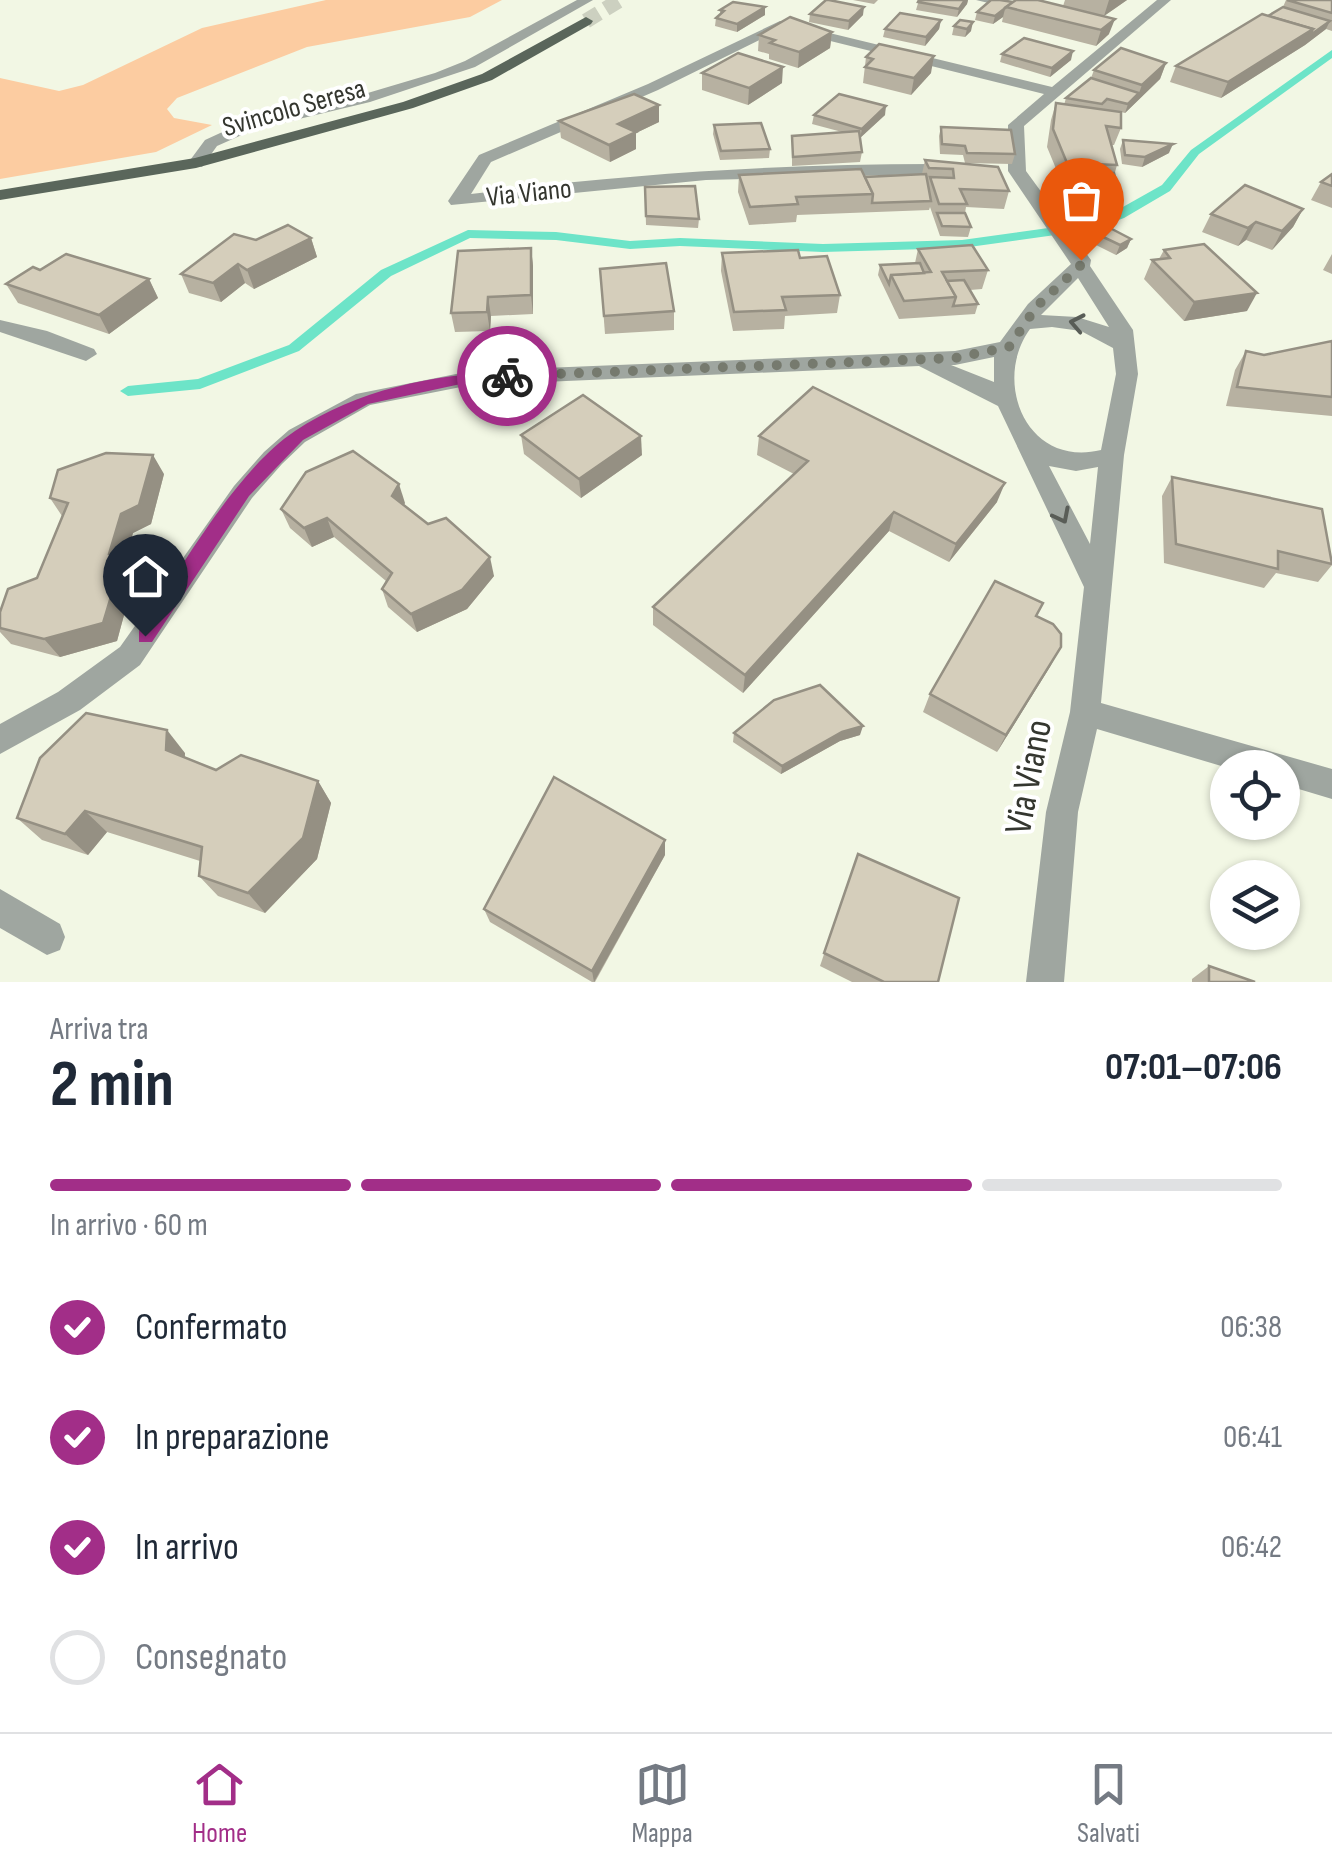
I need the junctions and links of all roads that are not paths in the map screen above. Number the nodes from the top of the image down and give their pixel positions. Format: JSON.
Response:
{"nodes":[{"id":1,"x":588,"y":0,"type":"tunnel mouth"},
{"id":2,"x":982,"y":0,"type":"edge"},
{"id":3,"x":1164,"y":0,"type":"edge"},
{"id":4,"x":1042,"y":12,"type":"edge"},
{"id":5,"x":586,"y":21,"type":"tunnel mouth"},
{"id":6,"x":1112,"y":27,"type":"edge"},
{"id":7,"x":1130,"y":31,"type":"junction"},
{"id":8,"x":1054,"y":92,"type":"junction"},
{"id":9,"x":196,"y":164,"type":"junction"},
{"id":10,"x":998,"y":170,"type":"junction"},
{"id":11,"x":0,"y":195,"type":"edge"},
{"id":12,"x":1076,"y":257,"type":"junction"},
{"id":13,"x":1025,"y":322,"type":"junction"},
{"id":14,"x":0,"y":326,"type":"edge"},
{"id":15,"x":1124,"y":345,"type":"junction"},
{"id":16,"x":1009,"y":347,"type":"junction"},
{"id":17,"x":86,"y":354,"type":"dead end"},
{"id":18,"x":909,"y":358,"type":"junction"},
{"id":19,"x":1008,"y":400,"type":"junction"},
{"id":20,"x":1025,"y":442,"type":"junction"},
{"id":21,"x":1113,"y":451,"type":"junction"},
{"id":22,"x":1098,"y":589,"type":"junction"},
{"id":23,"x":1085,"y":712,"type":"junction"},
{"id":24,"x":0,"y":740,"type":"edge"},
{"id":25,"x":1217,"y":750,"type":"edge"},
{"id":26,"x":1300,"y":774,"type":"edge"},
{"id":27,"x":1332,"y":784,"type":"edge"},
{"id":28,"x":0,"y":907,"type":"edge"},
{"id":29,"x":47,"y":937,"type":"dead end"},
{"id":30,"x":1045,"y":982,"type":"edge"}],
"edges":[{"from":1,"to":9,"type":"street"},
{"from":2,"to":4,"type":"street"},
{"from":3,"to":7,"type":"street"},
{"from":5,"to":9,"type":"main road","name":"Svincolo Seresa"},
{"from":6,"to":7,"type":"street"},
{"from":7,"to":8,"type":"street"},
{"from":8,"to":10,"type":"street"},
{"from":8,"to":10,"type":"street","name":"Via Viano"},
{"from":9,"to":11,"type":"main road","name":"Svincolo Seresa"},
{"from":10,"to":12,"type":"street","name":"Via Viano"},
{"from":12,"to":13,"type":"street"},
{"from":12,"to":15,"type":"street","name":"Via Viano"},
{"from":15,"to":13,"type":"street","one_way":true},
{"from":13,"to":16,"type":"street"},
{"from":14,"to":17,"type":"street"},
{"from":15,"to":21,"type":"street","name":"Via Viano"},
{"from":16,"to":18,"type":"street"},
{"from":16,"to":19,"type":"street"},
{"from":18,"to":19,"type":"street"},
{"from":18,"to":24,"type":"street"},
{"from":19,"to":20,"type":"street"},
{"from":20,"to":21,"type":"street"},
{"from":20,"to":22,"type":"street","one_way":true},
{"from":21,"to":22,"type":"street","name":"Via Viano"},
{"from":22,"to":23,"type":"street","name":"Via Viano"},
{"from":23,"to":25,"type":"street"},
{"from":23,"to":30,"type":"street","name":"Via Viano"},
{"from":26,"to":27,"type":"street"},
{"from":28,"to":29,"type":"street"}]}
